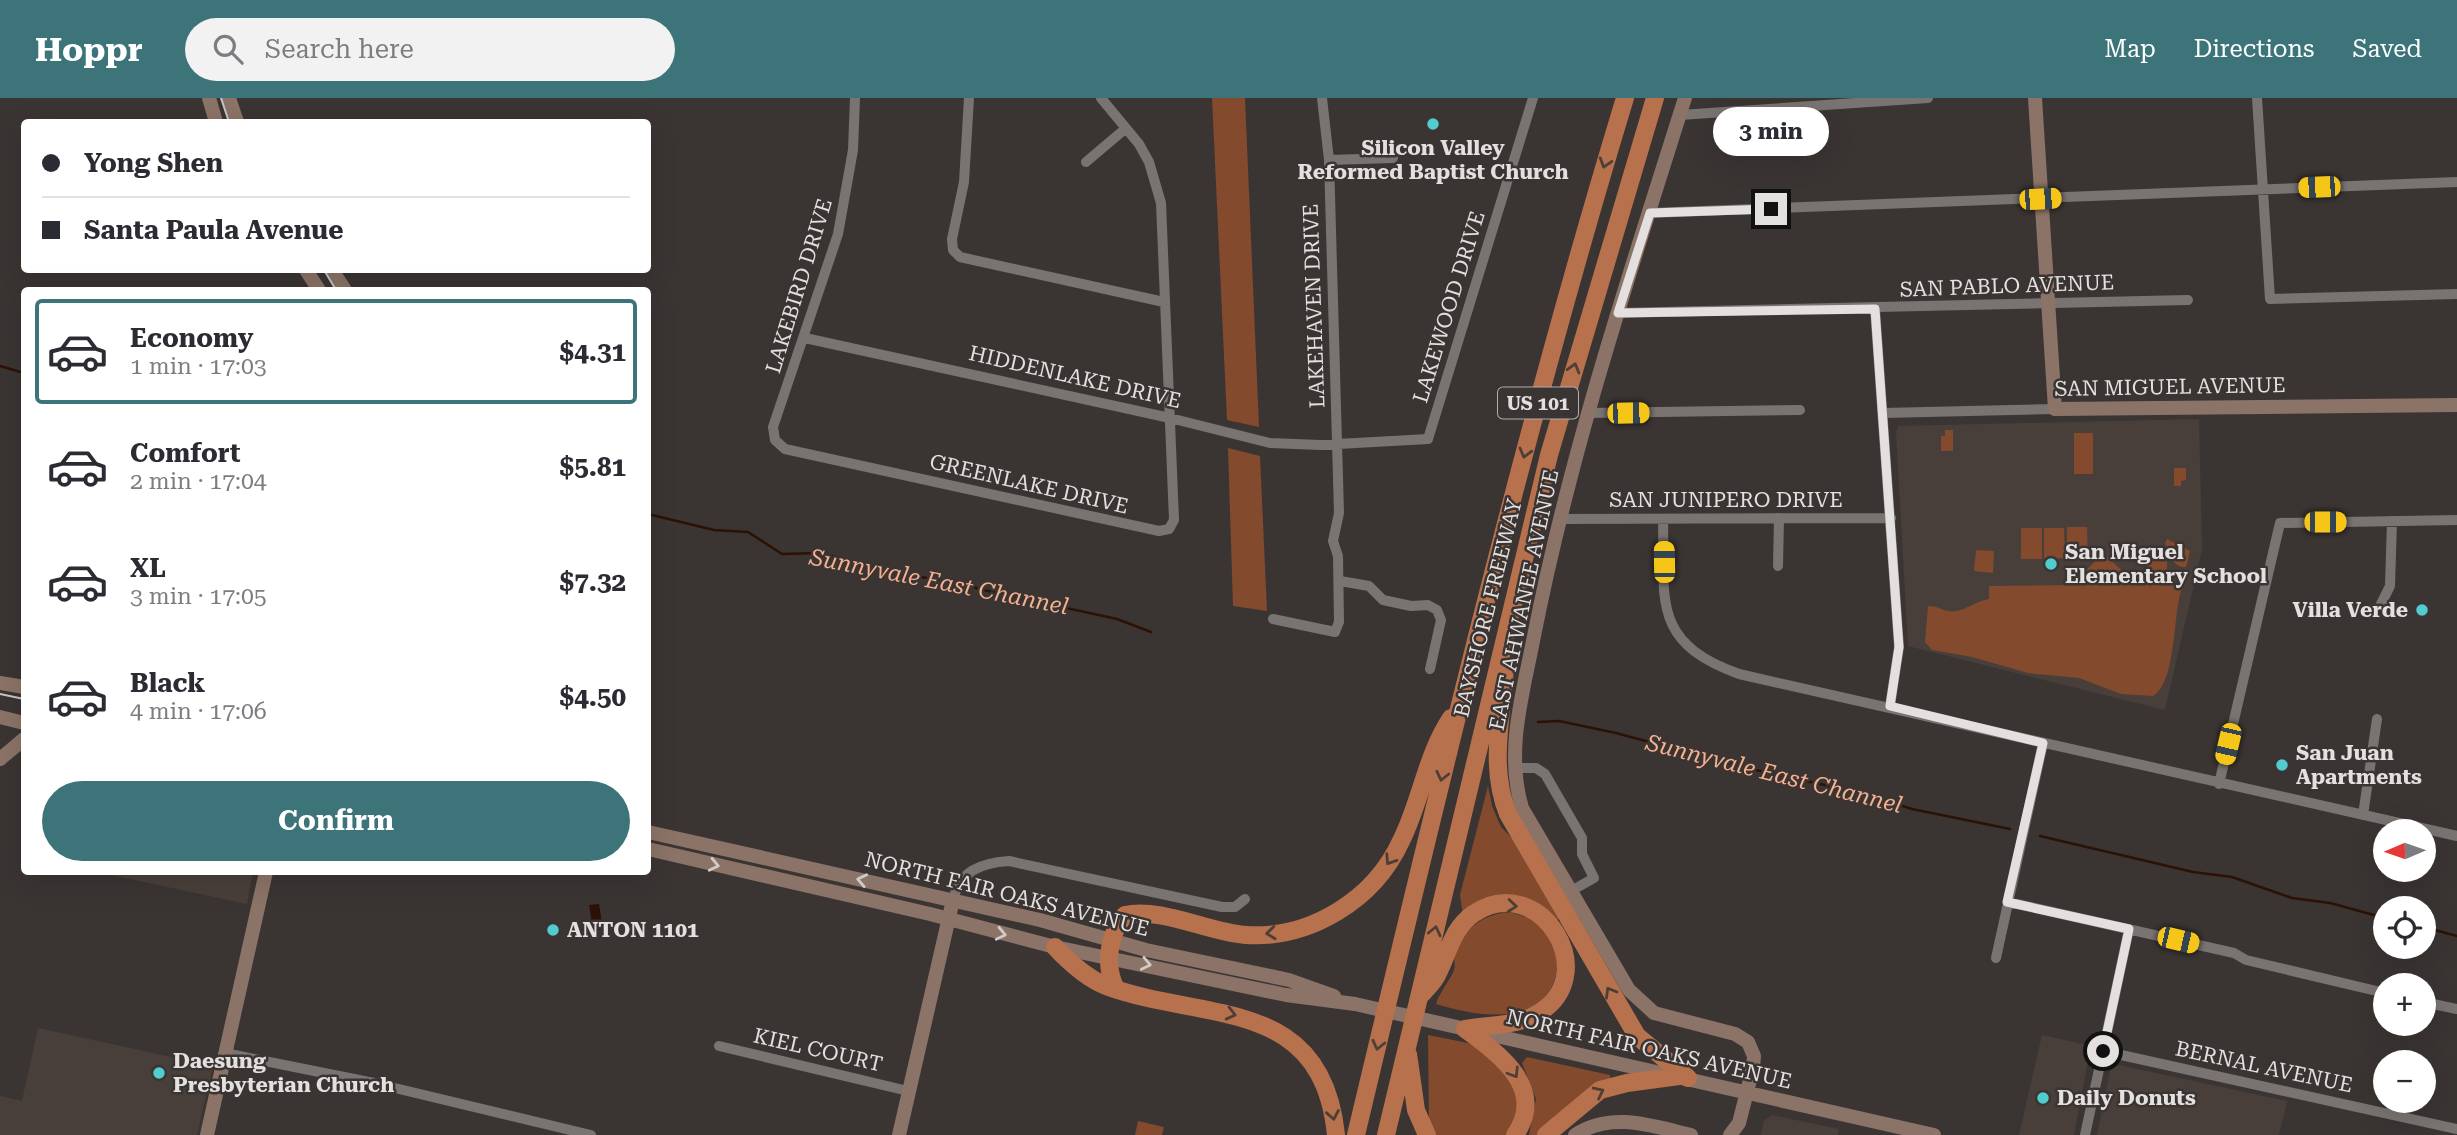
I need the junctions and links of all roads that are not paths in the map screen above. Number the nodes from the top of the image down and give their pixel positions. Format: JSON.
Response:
{"nodes":[{"id":1,"x":209,"y":98,"type":"edge"},
{"id":2,"x":229,"y":98,"type":"edge"},
{"id":3,"x":855,"y":98,"type":"edge"},
{"id":4,"x":969,"y":98,"type":"edge"},
{"id":5,"x":1101,"y":98,"type":"edge"},
{"id":6,"x":1322,"y":98,"type":"edge"},
{"id":7,"x":1533,"y":98,"type":"edge"},
{"id":8,"x":1625,"y":98,"type":"edge"},
{"id":9,"x":1656,"y":98,"type":"edge"},
{"id":10,"x":1685,"y":98,"type":"edge"},
{"id":11,"x":1927,"y":98,"type":"edge"},
{"id":12,"x":2035,"y":98,"type":"edge"},
{"id":13,"x":2258,"y":98,"type":"edge"},
{"id":14,"x":1680,"y":115,"type":"junction"},
{"id":15,"x":215,"y":119,"type":"edge"},
{"id":16,"x":236,"y":119,"type":"edge"},
{"id":17,"x":1125,"y":129,"type":"junction"},
{"id":18,"x":1393,"y":158,"type":"dead end"},
{"id":19,"x":1329,"y":159,"type":"junction"},
{"id":20,"x":1086,"y":162,"type":"dead end"},
{"id":21,"x":2457,"y":182,"type":"edge"},
{"id":22,"x":2264,"y":189,"type":"junction"},
{"id":23,"x":2040,"y":199,"type":"junction"},
{"id":24,"x":1650,"y":213,"type":"junction"},
{"id":25,"x":2457,"y":294,"type":"edge"},
{"id":26,"x":2188,"y":300,"type":"dead end"},
{"id":27,"x":1164,"y":302,"type":"junction"},
{"id":28,"x":2048,"y":305,"type":"junction"},
{"id":29,"x":1875,"y":309,"type":"junction"},
{"id":30,"x":1618,"y":313,"type":"junction"},
{"id":31,"x":805,"y":338,"type":"junction"},
{"id":32,"x":2457,"y":405,"type":"edge"},
{"id":33,"x":1800,"y":410,"type":"dead end"},
{"id":34,"x":2055,"y":410,"type":"junction"},
{"id":35,"x":1588,"y":413,"type":"junction"},
{"id":36,"x":1883,"y":414,"type":"junction"},
{"id":37,"x":1170,"y":418,"type":"junction"},
{"id":38,"x":775,"y":440,"type":"joint"},
{"id":39,"x":1336,"y":444,"type":"junction"},
{"id":40,"x":1891,"y":518,"type":"junction"},
{"id":41,"x":1561,"y":519,"type":"junction"},
{"id":42,"x":1663,"y":519,"type":"junction"},
{"id":43,"x":1779,"y":519,"type":"junction"},
{"id":44,"x":2457,"y":520,"type":"edge"},
{"id":45,"x":2392,"y":521,"type":"junction"},
{"id":46,"x":1777,"y":566,"type":"dead end"},
{"id":47,"x":1340,"y":581,"type":"junction"},
{"id":48,"x":2380,"y":606,"type":"dead end"},
{"id":49,"x":1273,"y":619,"type":"dead end"},
{"id":50,"x":1507,"y":624,"type":"junction"},
{"id":51,"x":1430,"y":670,"type":"dead end"},
{"id":52,"x":0,"y":682,"type":"edge"},
{"id":53,"x":21,"y":686,"type":"edge"},
{"id":54,"x":1890,"y":706,"type":"junction"},
{"id":55,"x":1457,"y":709,"type":"junction"},
{"id":56,"x":0,"y":717,"type":"edge"},
{"id":57,"x":2377,"y":719,"type":"dead end"},
{"id":58,"x":21,"y":722,"type":"edge"},
{"id":59,"x":21,"y":742,"type":"edge"},
{"id":60,"x":2043,"y":743,"type":"junction"},
{"id":61,"x":0,"y":759,"type":"edge"},
{"id":62,"x":1514,"y":768,"type":"junction"},
{"id":63,"x":2219,"y":784,"type":"junction"},
{"id":64,"x":2363,"y":815,"type":"junction"},
{"id":65,"x":651,"y":833,"type":"edge"},
{"id":66,"x":2457,"y":836,"type":"edge"},
{"id":67,"x":651,"y":850,"type":"edge"},
{"id":68,"x":266,"y":875,"type":"edge"},
{"id":69,"x":1571,"y":891,"type":"junction"},
{"id":70,"x":1245,"y":899,"type":"dead end"},
{"id":71,"x":953,"y":900,"type":"junction"},
{"id":72,"x":2007,"y":902,"type":"junction"},
{"id":73,"x":948,"y":920,"type":"junction"},
{"id":74,"x":2129,"y":929,"type":"junction"},
{"id":75,"x":1055,"y":947,"type":"junction"},
{"id":76,"x":1111,"y":948,"type":"junction"},
{"id":77,"x":1996,"y":958,"type":"dead end"},
{"id":78,"x":1116,"y":989,"type":"junction"},
{"id":79,"x":2373,"y":990,"type":"edge"},
{"id":80,"x":1419,"y":997,"type":"junction"},
{"id":81,"x":2436,"y":1005,"type":"edge"},
{"id":82,"x":2457,"y":1009,"type":"edge"},
{"id":83,"x":1457,"y":1027,"type":"junction"},
{"id":84,"x":719,"y":1046,"type":"dead end"},
{"id":85,"x":1407,"y":1047,"type":"junction"},
{"id":86,"x":2103,"y":1051,"type":"junction"},
{"id":87,"x":225,"y":1053,"type":"junction"},
{"id":88,"x":1684,"y":1077,"type":"junction"},
{"id":89,"x":908,"y":1091,"type":"junction"},
{"id":90,"x":1747,"y":1092,"type":"junction"},
{"id":91,"x":2457,"y":1129,"type":"edge"},
{"id":92,"x":207,"y":1135,"type":"edge"},
{"id":93,"x":591,"y":1135,"type":"edge"},
{"id":94,"x":899,"y":1135,"type":"edge"},
{"id":95,"x":1336,"y":1135,"type":"edge"},
{"id":96,"x":1356,"y":1135,"type":"edge"},
{"id":97,"x":1386,"y":1135,"type":"edge"},
{"id":98,"x":1427,"y":1135,"type":"edge"},
{"id":99,"x":1515,"y":1135,"type":"edge"},
{"id":100,"x":1546,"y":1135,"type":"edge"},
{"id":101,"x":1575,"y":1135,"type":"edge"},
{"id":102,"x":1691,"y":1135,"type":"edge"},
{"id":103,"x":1730,"y":1135,"type":"edge"},
{"id":104,"x":1934,"y":1135,"type":"edge"},
{"id":105,"x":2085,"y":1135,"type":"edge"}],
"edges":[{"from":1,"to":15,"type":"street"},
{"from":2,"to":16,"type":"street"},
{"from":3,"to":31,"type":"street","name":"LAKEBIRD DRIVE"},
{"from":4,"to":27,"type":"street"},
{"from":5,"to":17,"type":"street"},
{"from":6,"to":19,"type":"street","name":"LAKEHAVEN DRIVE"},
{"from":7,"to":39,"type":"street","name":"LAKEWOOD DRIVE"},
{"from":8,"to":55,"type":"highway","name":"BAYSHORE FREEWAY","number":"US 101","one_way":true},
{"from":50,"to":9,"type":"highway","name":"BAYSHORE FREEWAY","number":"US 101","one_way":true},
{"from":10,"to":14,"type":"street","name":"EAST AHWANEE AVENUE"},
{"from":11,"to":14,"type":"street"},
{"from":12,"to":23,"type":"street"},
{"from":13,"to":22,"type":"street"},
{"from":14,"to":24,"type":"street","name":"EAST AHWANEE AVENUE"},
{"from":17,"to":20,"type":"street"},
{"from":17,"to":27,"type":"street"},
{"from":18,"to":19,"type":"street"},
{"from":19,"to":39,"type":"street","name":"LAKEHAVEN DRIVE"},
{"from":21,"to":22,"type":"street"},
{"from":22,"to":23,"type":"street"},
{"from":22,"to":25,"type":"street"},
{"from":23,"to":24,"type":"street"},
{"from":23,"to":28,"type":"street"},
{"from":24,"to":30,"type":"street","name":"EAST AHWANEE AVENUE"},
{"from":26,"to":28,"type":"street","name":"SAN PABLO AVENUE"},
{"from":27,"to":37,"type":"street"},
{"from":28,"to":29,"type":"street","name":"SAN PABLO AVENUE"},
{"from":28,"to":34,"type":"street"},
{"from":29,"to":30,"type":"street","name":"SAN PABLO AVENUE"},
{"from":29,"to":36,"type":"street"},
{"from":30,"to":35,"type":"street","name":"EAST AHWANEE AVENUE"},
{"from":31,"to":37,"type":"street","name":"HIDDENLAKE DRIVE"},
{"from":31,"to":38,"type":"street","name":"LAKEBIRD DRIVE"},
{"from":32,"to":34,"type":"street","name":"SAN MIGUEL AVENUE"},
{"from":33,"to":35,"type":"street"},
{"from":34,"to":36,"type":"street","name":"SAN MIGUEL AVENUE"},
{"from":35,"to":41,"type":"street","name":"EAST AHWANEE AVENUE"},
{"from":36,"to":40,"type":"street"},
{"from":37,"to":38,"type":"street","name":"GREENLAKE DRIVE"},
{"from":37,"to":39,"type":"street","name":"HIDDENLAKE DRIVE"},
{"from":39,"to":47,"type":"street","name":"LAKEHAVEN DRIVE"},
{"from":40,"to":43,"type":"street","name":"SAN JUNIPERO DRIVE"},
{"from":40,"to":54,"type":"street"},
{"from":41,"to":42,"type":"street","name":"SAN JUNIPERO DRIVE"},
{"from":41,"to":62,"type":"street","name":"EAST AHWANEE AVENUE"},
{"from":42,"to":43,"type":"street","name":"SAN JUNIPERO DRIVE"},
{"from":42,"to":54,"type":"street"},
{"from":43,"to":46,"type":"street"},
{"from":44,"to":45,"type":"street"},
{"from":45,"to":48,"type":"street"},
{"from":45,"to":63,"type":"street"},
{"from":47,"to":49,"type":"street"},
{"from":47,"to":51,"type":"street"},
{"from":80,"to":50,"type":"highway","name":"BAYSHORE FREEWAY","number":"US 101","one_way":true},
{"from":88,"to":50,"type":"highway","one_way":true},
{"from":52,"to":53,"type":"street"},
{"from":54,"to":60,"type":"street"},
{"from":55,"to":76,"type":"highway","one_way":true},
{"from":55,"to":96,"type":"highway","name":"BAYSHORE FREEWAY","number":"US 101","one_way":true},
{"from":56,"to":58,"type":"street"},
{"from":57,"to":64,"type":"street"},
{"from":59,"to":61,"type":"street"},
{"from":60,"to":63,"type":"street"},
{"from":60,"to":72,"type":"street"},
{"from":62,"to":69,"type":"street","name":"EAST AHWANEE AVENUE"},
{"from":62,"to":69,"type":"street"},
{"from":63,"to":64,"type":"street"},
{"from":64,"to":66,"type":"street"},
{"from":71,"to":65,"type":"street","name":"NORTH FAIR OAKS AVENUE","one_way":true},
{"from":67,"to":73,"type":"street","name":"NORTH FAIR OAKS AVENUE","one_way":true},
{"from":68,"to":87,"type":"street"},
{"from":69,"to":90,"type":"street","name":"EAST AHWANEE AVENUE"},
{"from":70,"to":71,"type":"street"},
{"from":71,"to":73,"type":"street"},
{"from":71,"to":76,"type":"street","name":"NORTH FAIR OAKS AVENUE"},
{"from":72,"to":74,"type":"street"},
{"from":72,"to":77,"type":"street"},
{"from":73,"to":75,"type":"street","name":"NORTH FAIR OAKS AVENUE","one_way":true},
{"from":73,"to":89,"type":"street"},
{"from":74,"to":79,"type":"street"},
{"from":74,"to":86,"type":"street"},
{"from":75,"to":76,"type":"street","name":"NORTH FAIR OAKS AVENUE"},
{"from":75,"to":78,"type":"highway"},
{"from":76,"to":78,"type":"highway"},
{"from":76,"to":83,"type":"street","name":"NORTH FAIR OAKS AVENUE"},
{"from":78,"to":95,"type":"highway","one_way":true},
{"from":80,"to":83,"type":"highway","one_way":true},
{"from":80,"to":85,"type":"highway","name":"BAYSHORE FREEWAY","number":"US 101"},
{"from":81,"to":82,"type":"street"},
{"from":83,"to":88,"type":"street","name":"NORTH FAIR OAKS AVENUE"},
{"from":83,"to":99,"type":"highway","one_way":true},
{"from":84,"to":89,"type":"street","name":"KIEL COURT"},
{"from":85,"to":97,"type":"highway","name":"BAYSHORE FREEWAY","number":"US 101"},
{"from":85,"to":98,"type":"highway"},
{"from":86,"to":91,"type":"street","name":"BERNAL AVENUE"},
{"from":86,"to":105,"type":"street"},
{"from":87,"to":92,"type":"street"},
{"from":87,"to":93,"type":"street"},
{"from":88,"to":90,"type":"street","name":"NORTH FAIR OAKS AVENUE"},
{"from":100,"to":88,"type":"highway","one_way":true},
{"from":89,"to":94,"type":"street"},
{"from":90,"to":103,"type":"street","name":"EAST AHWANEE AVENUE"},
{"from":90,"to":104,"type":"street","name":"NORTH FAIR OAKS AVENUE"},
{"from":101,"to":102,"type":"street"}]}
